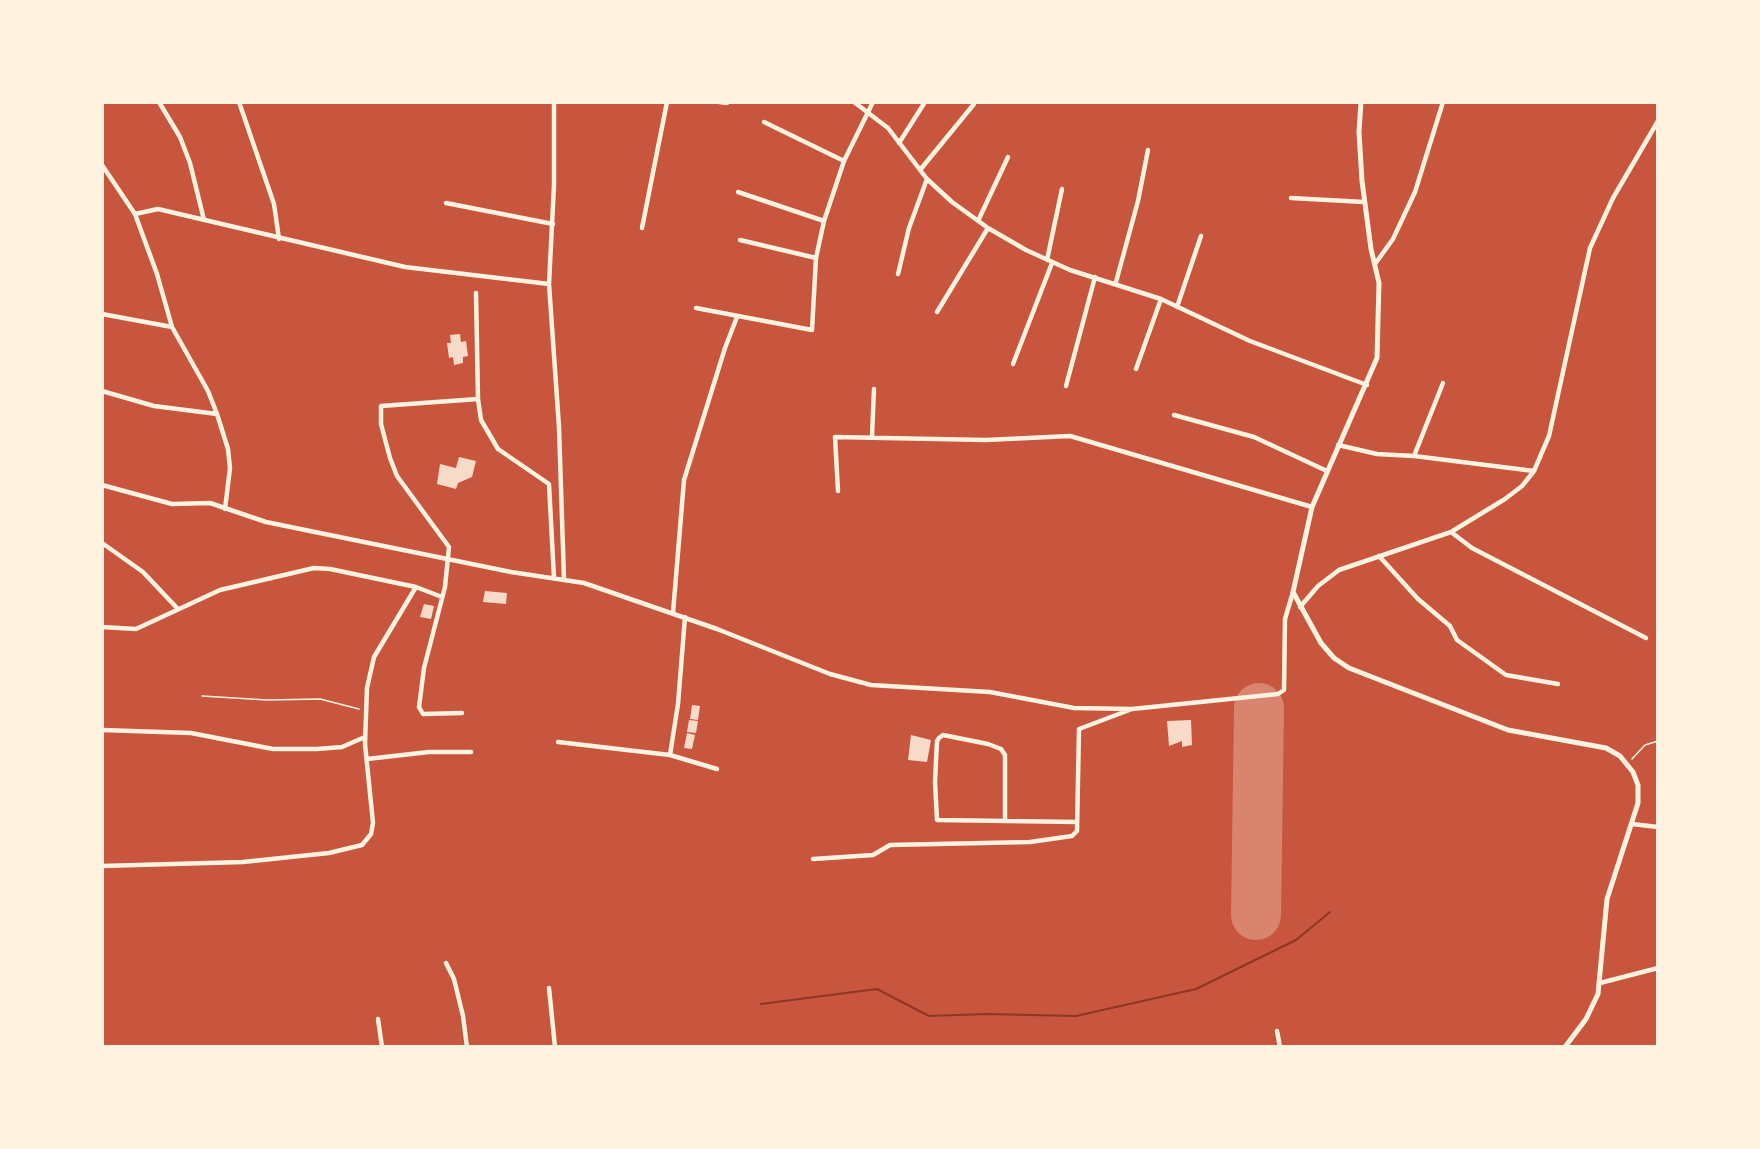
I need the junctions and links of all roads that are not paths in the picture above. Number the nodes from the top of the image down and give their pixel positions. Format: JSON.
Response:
{"nodes":[{"id":1,"x":159,"y":102,"type":"edge"},
{"id":2,"x":239,"y":102,"type":"edge"},
{"id":3,"x":554,"y":102,"type":"edge"},
{"id":4,"x":668,"y":102,"type":"edge"},
{"id":5,"x":719,"y":102,"type":"edge"},
{"id":6,"x":854,"y":102,"type":"edge"},
{"id":7,"x":873,"y":102,"type":"edge"},
{"id":8,"x":925,"y":102,"type":"edge"},
{"id":9,"x":1360,"y":102,"type":"edge"},
{"id":10,"x":1443,"y":102,"type":"edge"},
{"id":11,"x":727,"y":103,"type":"edge"},
{"id":12,"x":974,"y":104,"type":"dead end"},
{"id":13,"x":868,"y":111,"type":"junction"},
{"id":14,"x":1658,"y":121,"type":"edge"},
{"id":15,"x":764,"y":122,"type":"dead end"},
{"id":16,"x":899,"y":142,"type":"junction"},
{"id":17,"x":1148,"y":150,"type":"dead end"},
{"id":18,"x":1008,"y":157,"type":"dead end"},
{"id":19,"x":844,"y":161,"type":"junction"},
{"id":20,"x":102,"y":165,"type":"edge"},
{"id":21,"x":920,"y":170,"type":"junction"},
{"id":22,"x":927,"y":179,"type":"junction"},
{"id":23,"x":1062,"y":189,"type":"dead end"},
{"id":24,"x":738,"y":192,"type":"dead end"},
{"id":25,"x":1291,"y":198,"type":"dead end"},
{"id":26,"x":1364,"y":202,"type":"junction"},
{"id":27,"x":446,"y":203,"type":"dead end"},
{"id":28,"x":135,"y":214,"type":"junction"},
{"id":29,"x":204,"y":220,"type":"junction"},
{"id":30,"x":824,"y":221,"type":"junction"},
{"id":31,"x":978,"y":221,"type":"junction"},
{"id":32,"x":553,"y":224,"type":"junction"},
{"id":33,"x":642,"y":228,"type":"dead end"},
{"id":34,"x":988,"y":228,"type":"junction"},
{"id":35,"x":1201,"y":236,"type":"dead end"},
{"id":36,"x":279,"y":239,"type":"junction"},
{"id":37,"x":740,"y":240,"type":"dead end"},
{"id":38,"x":816,"y":258,"type":"junction"},
{"id":39,"x":1047,"y":260,"type":"junction"},
{"id":40,"x":1052,"y":263,"type":"junction"},
{"id":41,"x":1375,"y":264,"type":"junction"},
{"id":42,"x":898,"y":274,"type":"dead end"},
{"id":43,"x":1095,"y":277,"type":"junction"},
{"id":44,"x":1116,"y":282,"type":"junction"},
{"id":45,"x":549,"y":284,"type":"junction"},
{"id":46,"x":476,"y":293,"type":"dead end"},
{"id":47,"x":1161,"y":299,"type":"junction"},
{"id":48,"x":1177,"y":307,"type":"junction"},
{"id":49,"x":696,"y":308,"type":"dead end"},
{"id":50,"x":937,"y":312,"type":"dead end"},
{"id":51,"x":102,"y":314,"type":"edge"},
{"id":52,"x":737,"y":317,"type":"junction"},
{"id":53,"x":172,"y":327,"type":"junction"},
{"id":54,"x":1013,"y":364,"type":"dead end"},
{"id":55,"x":1136,"y":369,"type":"dead end"},
{"id":56,"x":1443,"y":383,"type":"dead end"},
{"id":57,"x":1367,"y":385,"type":"junction"},
{"id":58,"x":1066,"y":386,"type":"dead end"},
{"id":59,"x":874,"y":389,"type":"dead end"},
{"id":60,"x":102,"y":391,"type":"edge"},
{"id":61,"x":478,"y":399,"type":"junction"},
{"id":62,"x":217,"y":414,"type":"junction"},
{"id":63,"x":1174,"y":415,"type":"dead end"},
{"id":64,"x":872,"y":436,"type":"junction"},
{"id":65,"x":1338,"y":445,"type":"junction"},
{"id":66,"x":1414,"y":456,"type":"junction"},
{"id":67,"x":1327,"y":471,"type":"junction"},
{"id":68,"x":1534,"y":471,"type":"junction"},
{"id":69,"x":102,"y":485,"type":"edge"},
{"id":70,"x":838,"y":491,"type":"dead end"},
{"id":71,"x":1312,"y":507,"type":"junction"},
{"id":72,"x":225,"y":509,"type":"junction"},
{"id":73,"x":1451,"y":532,"type":"junction"},
{"id":74,"x":102,"y":543,"type":"edge"},
{"id":75,"x":1379,"y":556,"type":"junction"},
{"id":76,"x":448,"y":560,"type":"junction"},
{"id":77,"x":554,"y":578,"type":"junction"},
{"id":78,"x":564,"y":579,"type":"junction"},
{"id":79,"x":416,"y":587,"type":"junction"},
{"id":80,"x":1293,"y":592,"type":"junction"},
{"id":81,"x":442,"y":597,"type":"junction"},
{"id":82,"x":1300,"y":607,"type":"junction"},
{"id":83,"x":177,"y":608,"type":"junction"},
{"id":84,"x":673,"y":613,"type":"junction"},
{"id":85,"x":684,"y":617,"type":"junction"},
{"id":86,"x":102,"y":627,"type":"edge"},
{"id":87,"x":1646,"y":638,"type":"dead end"},
{"id":88,"x":1279,"y":663,"type":"dead end"},
{"id":89,"x":1285,"y":665,"type":"junction"},
{"id":90,"x":1558,"y":684,"type":"dead end"},
{"id":91,"x":1132,"y":709,"type":"junction"},
{"id":92,"x":462,"y":713,"type":"dead end"},
{"id":93,"x":102,"y":730,"type":"edge"},
{"id":94,"x":365,"y":737,"type":"junction"},
{"id":95,"x":558,"y":742,"type":"dead end"},
{"id":96,"x":471,"y":752,"type":"dead end"},
{"id":97,"x":670,"y":754,"type":"junction"},
{"id":98,"x":367,"y":759,"type":"junction"},
{"id":99,"x":717,"y":769,"type":"dead end"},
{"id":100,"x":1005,"y":820,"type":"junction"},
{"id":101,"x":1077,"y":822,"type":"junction"},
{"id":102,"x":1632,"y":824,"type":"junction"},
{"id":103,"x":1658,"y":827,"type":"edge"},
{"id":104,"x":813,"y":859,"type":"dead end"},
{"id":105,"x":102,"y":866,"type":"edge"},
{"id":106,"x":446,"y":963,"type":"dead end"},
{"id":107,"x":1658,"y":968,"type":"edge"},
{"id":108,"x":1600,"y":983,"type":"junction"},
{"id":109,"x":549,"y":988,"type":"dead end"},
{"id":110,"x":378,"y":1019,"type":"dead end"},
{"id":111,"x":1277,"y":1030,"type":"dead end"},
{"id":112,"x":382,"y":1047,"type":"edge"},
{"id":113,"x":467,"y":1047,"type":"edge"},
{"id":114,"x":555,"y":1047,"type":"edge"},
{"id":115,"x":1280,"y":1047,"type":"edge"},
{"id":116,"x":1565,"y":1047,"type":"edge"}],
"edges":[{"from":1,"to":29,"type":"street"},
{"from":2,"to":36,"type":"street"},
{"from":3,"to":32,"type":"street"},
{"from":4,"to":33,"type":"street"},
{"from":5,"to":11,"type":"street"},
{"from":6,"to":13,"type":"street"},
{"from":7,"to":13,"type":"street"},
{"from":8,"to":16,"type":"street"},
{"from":9,"to":26,"type":"street"},
{"from":10,"to":41,"type":"street"},
{"from":12,"to":21,"type":"street"},
{"from":13,"to":16,"type":"street"},
{"from":13,"to":19,"type":"street"},
{"from":14,"to":68,"type":"street"},
{"from":15,"to":19,"type":"street"},
{"from":16,"to":21,"type":"street"},
{"from":17,"to":44,"type":"street"},
{"from":18,"to":31,"type":"street"},
{"from":19,"to":30,"type":"street"},
{"from":20,"to":28,"type":"street"},
{"from":21,"to":22,"type":"street"},
{"from":22,"to":31,"type":"street"},
{"from":22,"to":42,"type":"street"},
{"from":23,"to":39,"type":"street"},
{"from":24,"to":30,"type":"street"},
{"from":25,"to":26,"type":"street"},
{"from":26,"to":41,"type":"street"},
{"from":27,"to":32,"type":"street"},
{"from":28,"to":29,"type":"street"},
{"from":28,"to":53,"type":"street"},
{"from":29,"to":36,"type":"street"},
{"from":30,"to":38,"type":"street"},
{"from":31,"to":34,"type":"street"},
{"from":32,"to":45,"type":"street"},
{"from":34,"to":39,"type":"street"},
{"from":34,"to":50,"type":"street"},
{"from":35,"to":48,"type":"street"},
{"from":36,"to":45,"type":"street"},
{"from":37,"to":38,"type":"street"},
{"from":38,"to":52,"type":"street"},
{"from":39,"to":40,"type":"street"},
{"from":40,"to":43,"type":"street"},
{"from":40,"to":54,"type":"street"},
{"from":41,"to":57,"type":"street"},
{"from":43,"to":44,"type":"street"},
{"from":43,"to":58,"type":"street"},
{"from":44,"to":47,"type":"street"},
{"from":45,"to":78,"type":"street"},
{"from":46,"to":61,"type":"street"},
{"from":47,"to":48,"type":"street"},
{"from":47,"to":55,"type":"street"},
{"from":48,"to":57,"type":"street"},
{"from":49,"to":52,"type":"street"},
{"from":51,"to":53,"type":"street"},
{"from":52,"to":84,"type":"street"},
{"from":53,"to":62,"type":"street"},
{"from":56,"to":66,"type":"street"},
{"from":57,"to":65,"type":"street"},
{"from":59,"to":64,"type":"street"},
{"from":60,"to":62,"type":"street"},
{"from":61,"to":76,"type":"street"},
{"from":61,"to":77,"type":"street"},
{"from":62,"to":72,"type":"street"},
{"from":63,"to":67,"type":"street"},
{"from":64,"to":70,"type":"street"},
{"from":64,"to":71,"type":"street"},
{"from":65,"to":66,"type":"street"},
{"from":65,"to":67,"type":"street"},
{"from":66,"to":68,"type":"street"},
{"from":67,"to":71,"type":"street"},
{"from":68,"to":73,"type":"street"},
{"from":69,"to":72,"type":"street"},
{"from":71,"to":80,"type":"street"},
{"from":72,"to":76,"type":"street"},
{"from":73,"to":75,"type":"street"},
{"from":73,"to":87,"type":"street"},
{"from":74,"to":83,"type":"street"},
{"from":75,"to":82,"type":"street"},
{"from":75,"to":90,"type":"street"},
{"from":76,"to":77,"type":"street"},
{"from":76,"to":81,"type":"street"},
{"from":77,"to":78,"type":"street"},
{"from":78,"to":84,"type":"street"},
{"from":79,"to":81,"type":"street"},
{"from":79,"to":83,"type":"street"},
{"from":79,"to":94,"type":"street"},
{"from":80,"to":82,"type":"street"},
{"from":80,"to":89,"type":"street"},
{"from":81,"to":92,"type":"street"},
{"from":82,"to":102,"type":"street"},
{"from":83,"to":86,"type":"street"},
{"from":84,"to":85,"type":"street"},
{"from":85,"to":91,"type":"street"},
{"from":85,"to":97,"type":"street"},
{"from":88,"to":89,"type":"street"},
{"from":89,"to":91,"type":"street"},
{"from":91,"to":101,"type":"street"},
{"from":93,"to":94,"type":"street"},
{"from":94,"to":98,"type":"street"},
{"from":95,"to":97,"type":"street"},
{"from":96,"to":98,"type":"street"},
{"from":97,"to":99,"type":"street"},
{"from":98,"to":105,"type":"street"},
{"from":100,"to":100,"type":"street"},
{"from":100,"to":101,"type":"street"},
{"from":101,"to":104,"type":"street"},
{"from":102,"to":103,"type":"street"},
{"from":102,"to":108,"type":"street"},
{"from":106,"to":113,"type":"street"},
{"from":107,"to":108,"type":"street"},
{"from":108,"to":116,"type":"street"},
{"from":109,"to":114,"type":"street"},
{"from":110,"to":112,"type":"street"},
{"from":111,"to":115,"type":"street"}]}
